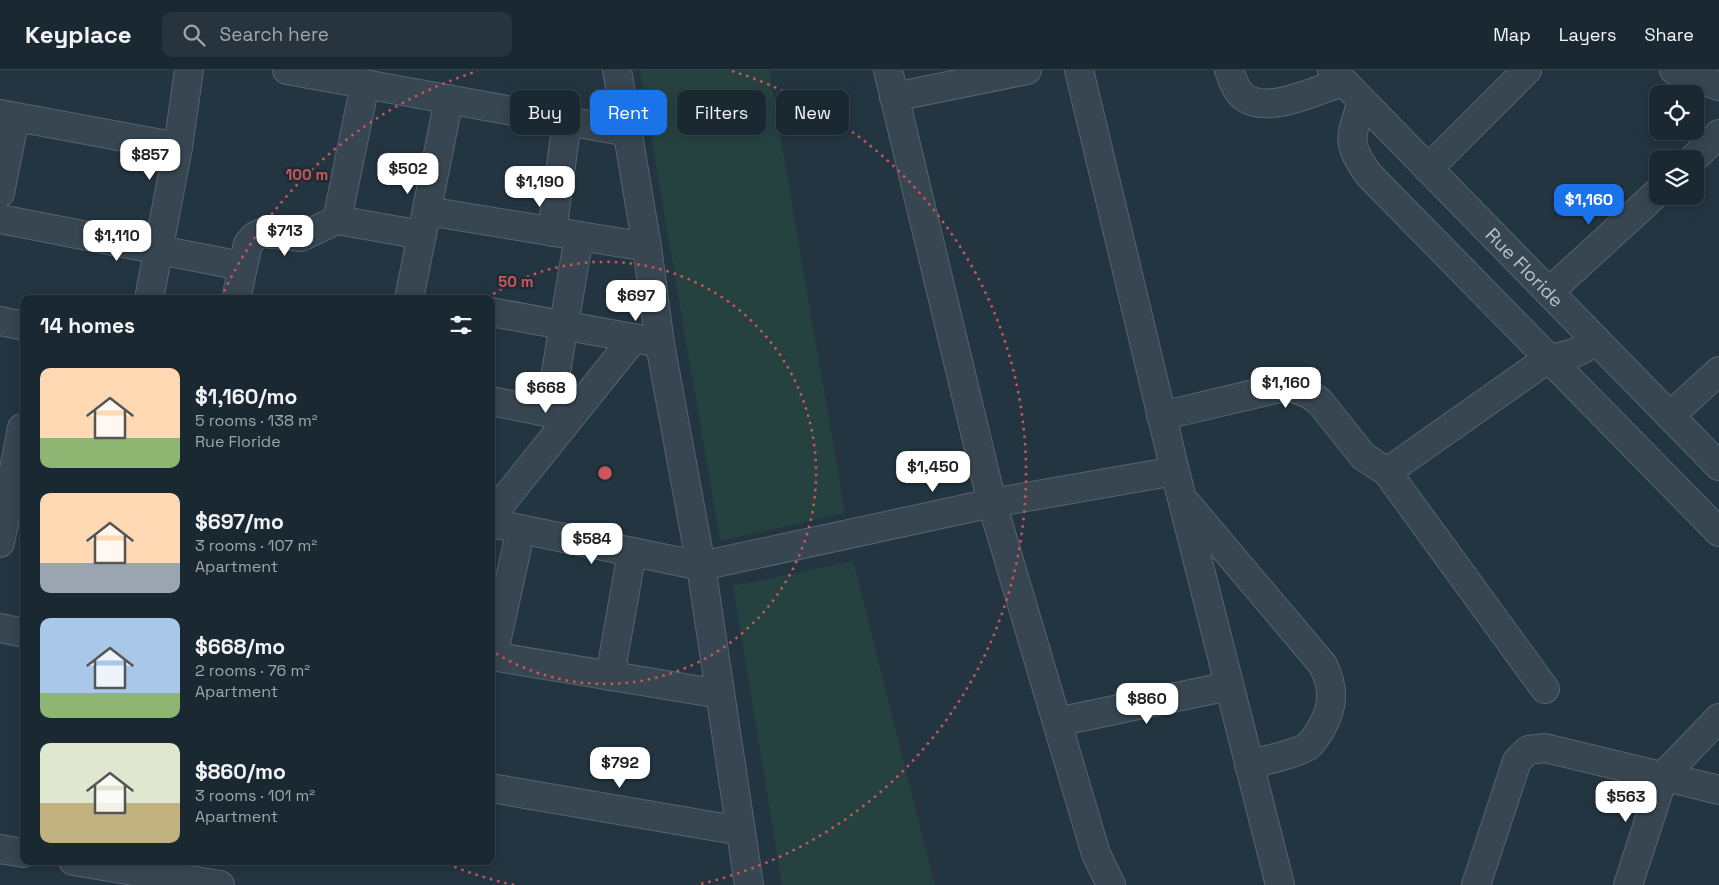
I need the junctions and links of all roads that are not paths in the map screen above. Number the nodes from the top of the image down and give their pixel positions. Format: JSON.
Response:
{"nodes":[{"id":1,"x":189,"y":70,"type":"edge"},
{"id":2,"x":287,"y":70,"type":"edge"},
{"id":3,"x":617,"y":70,"type":"edge"},
{"id":4,"x":888,"y":70,"type":"edge"},
{"id":5,"x":1027,"y":70,"type":"edge"},
{"id":6,"x":1079,"y":70,"type":"edge"},
{"id":7,"x":1229,"y":70,"type":"edge"},
{"id":8,"x":1527,"y":70,"type":"edge"},
{"id":9,"x":1674,"y":70,"type":"edge"},
{"id":10,"x":1337,"y":76,"type":"edge"},
{"id":11,"x":365,"y":84,"type":"junction"},
{"id":12,"x":1719,"y":86,"type":"edge"},
{"id":13,"x":621,"y":90,"type":"edge"},
{"id":14,"x":894,"y":97,"type":"junction"},
{"id":15,"x":449,"y":100,"type":"junction"},
{"id":16,"x":1362,"y":101,"type":"junction"},
{"id":17,"x":510,"y":111,"type":"edge"},
{"id":18,"x":8,"y":116,"type":"edge"},
{"id":19,"x":1719,"y":134,"type":"edge"},
{"id":20,"x":565,"y":135,"type":"edge"},
{"id":21,"x":628,"y":135,"type":"edge"},
{"id":22,"x":178,"y":147,"type":"junction"},
{"id":23,"x":1702,"y":150,"type":"edge"},
{"id":24,"x":1428,"y":169,"type":"junction"},
{"id":25,"x":0,"y":193,"type":"edge"},
{"id":26,"x":1649,"y":200,"type":"edge"},
{"id":27,"x":0,"y":219,"type":"edge"},
{"id":28,"x":337,"y":220,"type":"junction"},
{"id":29,"x":424,"y":223,"type":"junction"},
{"id":30,"x":552,"y":232,"type":"junction"},
{"id":31,"x":580,"y":236,"type":"junction"},
{"id":32,"x":647,"y":247,"type":"junction"},
{"id":33,"x":159,"y":248,"type":"junction"},
{"id":34,"x":242,"y":266,"type":"junction"},
{"id":35,"x":1549,"y":292,"type":"junction"},
{"id":36,"x":151,"y":295,"type":"edge"},
{"id":37,"x":237,"y":295,"type":"edge"},
{"id":38,"x":413,"y":295,"type":"edge"},
{"id":39,"x":495,"y":313,"type":"edge"},
{"id":40,"x":0,"y":321,"type":"edge"},
{"id":41,"x":20,"y":325,"type":"edge"},
{"id":42,"x":564,"y":325,"type":"junction"},
{"id":43,"x":634,"y":338,"type":"junction"},
{"id":44,"x":1596,"y":340,"type":"junction"},
{"id":45,"x":660,"y":344,"type":"junction"},
{"id":46,"x":1548,"y":358,"type":"junction"},
{"id":47,"x":1719,"y":371,"type":"edge"},
{"id":48,"x":495,"y":401,"type":"edge"},
{"id":49,"x":560,"y":415,"type":"junction"},
{"id":50,"x":1161,"y":416,"type":"junction"},
{"id":51,"x":1670,"y":416,"type":"junction"},
{"id":52,"x":15,"y":427,"type":"edge"},
{"id":53,"x":1719,"y":466,"type":"edge"},
{"id":54,"x":1175,"y":471,"type":"junction"},
{"id":55,"x":1387,"y":472,"type":"junction"},
{"id":56,"x":1182,"y":499,"type":"junction"},
{"id":57,"x":992,"y":502,"type":"junction"},
{"id":58,"x":495,"y":510,"type":"edge"},
{"id":59,"x":495,"y":524,"type":"edge"},
{"id":60,"x":522,"y":529,"type":"junction"},
{"id":61,"x":1,"y":532,"type":"edge"},
{"id":62,"x":1719,"y":532,"type":"edge"},
{"id":63,"x":632,"y":552,"type":"junction"},
{"id":64,"x":701,"y":566,"type":"junction"},
{"id":65,"x":0,"y":628,"type":"edge"},
{"id":66,"x":20,"y":632,"type":"edge"},
{"id":67,"x":495,"y":643,"type":"edge"},
{"id":68,"x":495,"y":657,"type":"edge"},
{"id":69,"x":610,"y":676,"type":"junction"},
{"id":70,"x":1229,"y":686,"type":"junction"},
{"id":71,"x":1545,"y":689,"type":"dead end"},
{"id":72,"x":720,"y":694,"type":"junction"},
{"id":73,"x":1719,"y":718,"type":"edge"},
{"id":74,"x":1057,"y":722,"type":"junction"},
{"id":75,"x":1249,"y":764,"type":"junction"},
{"id":76,"x":1664,"y":775,"type":"junction"},
{"id":77,"x":495,"y":789,"type":"edge"},
{"id":78,"x":1719,"y":790,"type":"edge"},
{"id":79,"x":741,"y":831,"type":"junction"},
{"id":80,"x":0,"y":849,"type":"edge"},
{"id":81,"x":20,"y":852,"type":"edge"},
{"id":82,"x":98,"y":865,"type":"edge"},
{"id":83,"x":220,"y":885,"type":"edge"},
{"id":84,"x":750,"y":885,"type":"edge"},
{"id":85,"x":1111,"y":885,"type":"edge"},
{"id":86,"x":1280,"y":885,"type":"edge"},
{"id":87,"x":1476,"y":885,"type":"edge"},
{"id":88,"x":1628,"y":885,"type":"edge"}],
"edges":[{"from":1,"to":22,"type":"street"},
{"from":2,"to":11,"type":"street"},
{"from":3,"to":13,"type":"street"},
{"from":4,"to":14,"type":"street"},
{"from":5,"to":14,"type":"street"},
{"from":6,"to":50,"type":"street"},
{"from":7,"to":10,"type":"street"},
{"from":8,"to":24,"type":"street"},
{"from":9,"to":12,"type":"street"},
{"from":10,"to":16,"type":"street","name":"Rue Floride"},
{"from":11,"to":15,"type":"street"},
{"from":11,"to":28,"type":"street"},
{"from":14,"to":57,"type":"street"},
{"from":15,"to":17,"type":"street"},
{"from":15,"to":29,"type":"street"},
{"from":16,"to":24,"type":"street","name":"Rue Floride"},
{"from":16,"to":46,"type":"street"},
{"from":18,"to":22,"type":"street"},
{"from":18,"to":25,"type":"street"},
{"from":19,"to":23,"type":"street"},
{"from":20,"to":30,"type":"street"},
{"from":21,"to":32,"type":"street"},
{"from":22,"to":33,"type":"street"},
{"from":24,"to":35,"type":"street","name":"Rue Floride"},
{"from":26,"to":35,"type":"street"},
{"from":27,"to":33,"type":"street"},
{"from":28,"to":29,"type":"street"},
{"from":28,"to":34,"type":"street"},
{"from":29,"to":30,"type":"street"},
{"from":29,"to":38,"type":"street"},
{"from":30,"to":31,"type":"street"},
{"from":31,"to":32,"type":"street"},
{"from":31,"to":42,"type":"street"},
{"from":32,"to":45,"type":"street"},
{"from":33,"to":34,"type":"street"},
{"from":33,"to":36,"type":"street"},
{"from":34,"to":37,"type":"street"},
{"from":35,"to":44,"type":"street","name":"Rue Floride"},
{"from":39,"to":42,"type":"street"},
{"from":40,"to":41,"type":"street"},
{"from":42,"to":43,"type":"street"},
{"from":42,"to":49,"type":"street"},
{"from":43,"to":45,"type":"street"},
{"from":43,"to":49,"type":"street"},
{"from":44,"to":46,"type":"street"},
{"from":44,"to":51,"type":"street","name":"Rue Floride"},
{"from":45,"to":64,"type":"street"},
{"from":46,"to":55,"type":"street"},
{"from":46,"to":62,"type":"street"},
{"from":47,"to":51,"type":"street"},
{"from":48,"to":49,"type":"street"},
{"from":49,"to":58,"type":"street"},
{"from":50,"to":54,"type":"street"},
{"from":50,"to":55,"type":"street"},
{"from":51,"to":53,"type":"street","name":"Rue Floride"},
{"from":52,"to":61,"type":"street"},
{"from":54,"to":56,"type":"street"},
{"from":54,"to":57,"type":"street"},
{"from":55,"to":71,"type":"street"},
{"from":56,"to":70,"type":"street"},
{"from":56,"to":75,"type":"street"},
{"from":57,"to":64,"type":"street"},
{"from":57,"to":74,"type":"street"},
{"from":59,"to":60,"type":"street"},
{"from":60,"to":63,"type":"street"},
{"from":60,"to":67,"type":"street"},
{"from":63,"to":64,"type":"street"},
{"from":63,"to":69,"type":"street"},
{"from":64,"to":72,"type":"street"},
{"from":65,"to":66,"type":"street"},
{"from":68,"to":69,"type":"street"},
{"from":69,"to":72,"type":"street"},
{"from":70,"to":74,"type":"street"},
{"from":70,"to":75,"type":"street"},
{"from":72,"to":79,"type":"street"},
{"from":73,"to":76,"type":"street"},
{"from":74,"to":85,"type":"street"},
{"from":75,"to":86,"type":"street"},
{"from":76,"to":78,"type":"street"},
{"from":76,"to":87,"type":"street"},
{"from":76,"to":88,"type":"street"},
{"from":77,"to":79,"type":"street"},
{"from":79,"to":84,"type":"street"},
{"from":80,"to":81,"type":"street"},
{"from":82,"to":83,"type":"street"}]}
